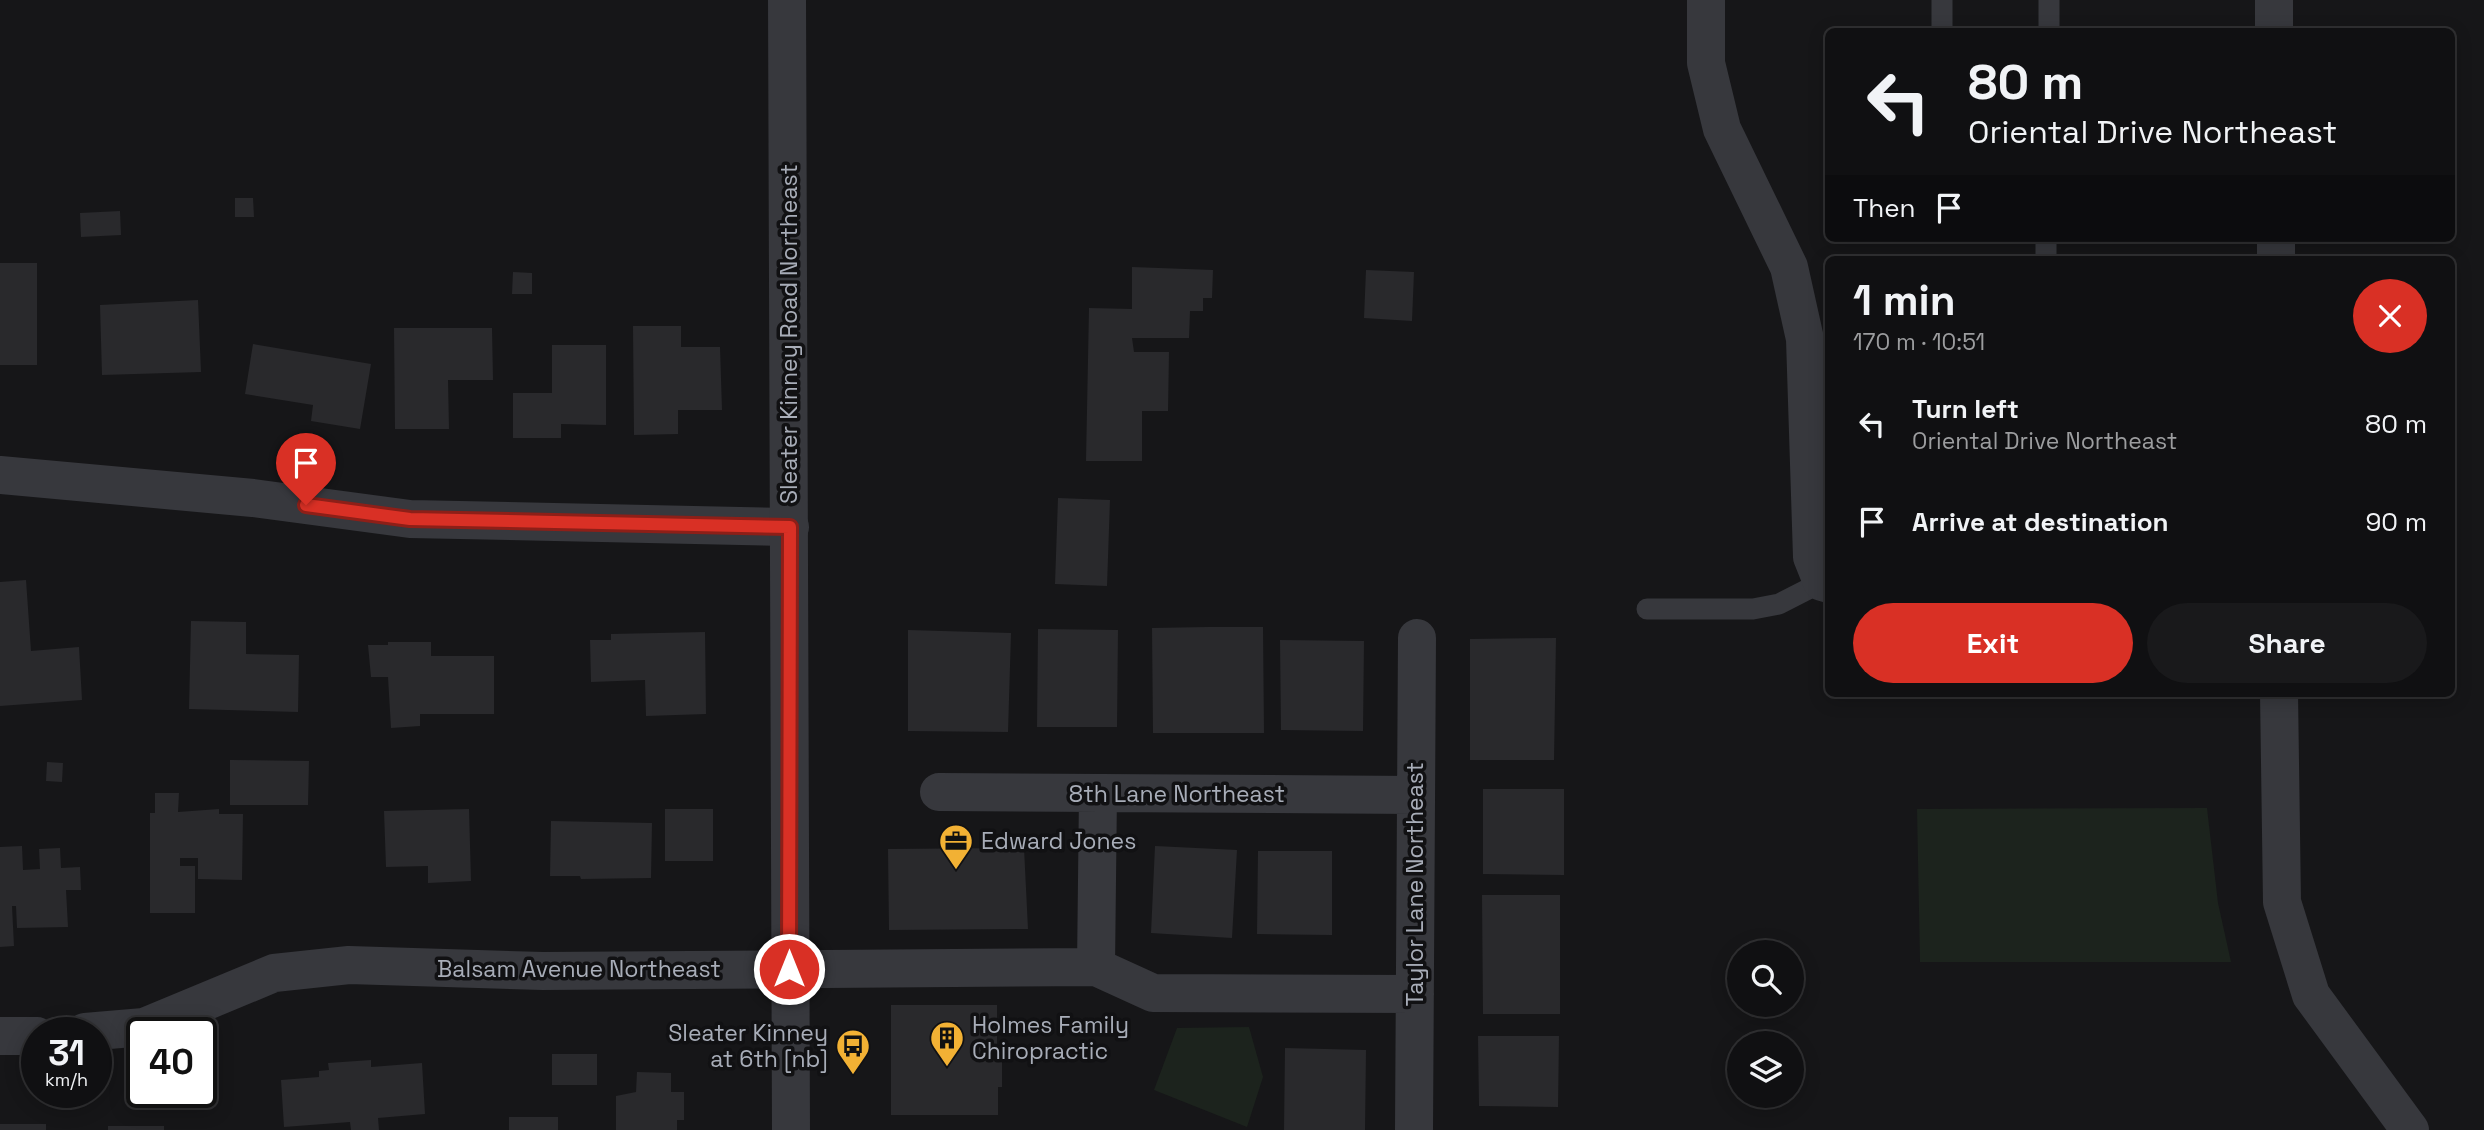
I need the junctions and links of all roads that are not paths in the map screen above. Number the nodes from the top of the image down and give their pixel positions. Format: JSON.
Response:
{"nodes":[{"id":1,"x":787,"y":0,"type":"edge"},
{"id":2,"x":1706,"y":0,"type":"edge"},
{"id":3,"x":1942,"y":0,"type":"edge"},
{"id":4,"x":2049,"y":0,"type":"edge"},
{"id":5,"x":2274,"y":0,"type":"edge"},
{"id":6,"x":1942,"y":28,"type":"edge"},
{"id":7,"x":2049,"y":28,"type":"edge"},
{"id":8,"x":2274,"y":28,"type":"edge"},
{"id":9,"x":0,"y":474,"type":"edge"},
{"id":10,"x":790,"y":527,"type":"junction"},
{"id":11,"x":1825,"y":583,"type":"edge"},
{"id":12,"x":1647,"y":609,"type":"dead end"},
{"id":13,"x":1417,"y":638,"type":"dead end"},
{"id":14,"x":2279,"y":697,"type":"edge"},
{"id":15,"x":939,"y":792,"type":"dead end"},
{"id":16,"x":1098,"y":793,"type":"junction"},
{"id":17,"x":1416,"y":795,"type":"junction"},
{"id":18,"x":1096,"y":967,"type":"junction"},
{"id":19,"x":789,"y":969,"type":"junction"},
{"id":20,"x":1415,"y":994,"type":"junction"},
{"id":21,"x":112,"y":1030,"type":"edge"},
{"id":22,"x":0,"y":1036,"type":"edge"},
{"id":23,"x":21,"y":1036,"type":"edge"},
{"id":24,"x":791,"y":1130,"type":"edge"},
{"id":25,"x":1414,"y":1130,"type":"edge"},
{"id":26,"x":2410,"y":1130,"type":"edge"}],
"edges":[{"from":1,"to":10,"type":"street","name":"Sleater Kinney Road Northeast"},
{"from":2,"to":11,"type":"street"},
{"from":3,"to":6,"type":"lane"},
{"from":4,"to":7,"type":"lane"},
{"from":5,"to":8,"type":"street"},
{"from":9,"to":10,"type":"street"},
{"from":10,"to":19,"type":"street","name":"Sleater Kinney Road Northeast"},
{"from":11,"to":12,"type":"lane"},
{"from":13,"to":17,"type":"street","name":"Taylor Lane Northeast"},
{"from":14,"to":26,"type":"street"},
{"from":15,"to":16,"type":"street","name":"8th Lane Northeast"},
{"from":16,"to":17,"type":"street","name":"8th Lane Northeast"},
{"from":16,"to":18,"type":"street"},
{"from":17,"to":20,"type":"street","name":"Taylor Lane Northeast"},
{"from":18,"to":19,"type":"street","name":"Balsam Avenue Northeast"},
{"from":18,"to":20,"type":"street","name":"Balsam Avenue Northeast"},
{"from":19,"to":21,"type":"street","name":"Balsam Avenue Northeast"},
{"from":19,"to":24,"type":"street","name":"Sleater Kinney Road Northeast"},
{"from":20,"to":25,"type":"street","name":"Taylor Lane Northeast"},
{"from":22,"to":23,"type":"street"}]}
